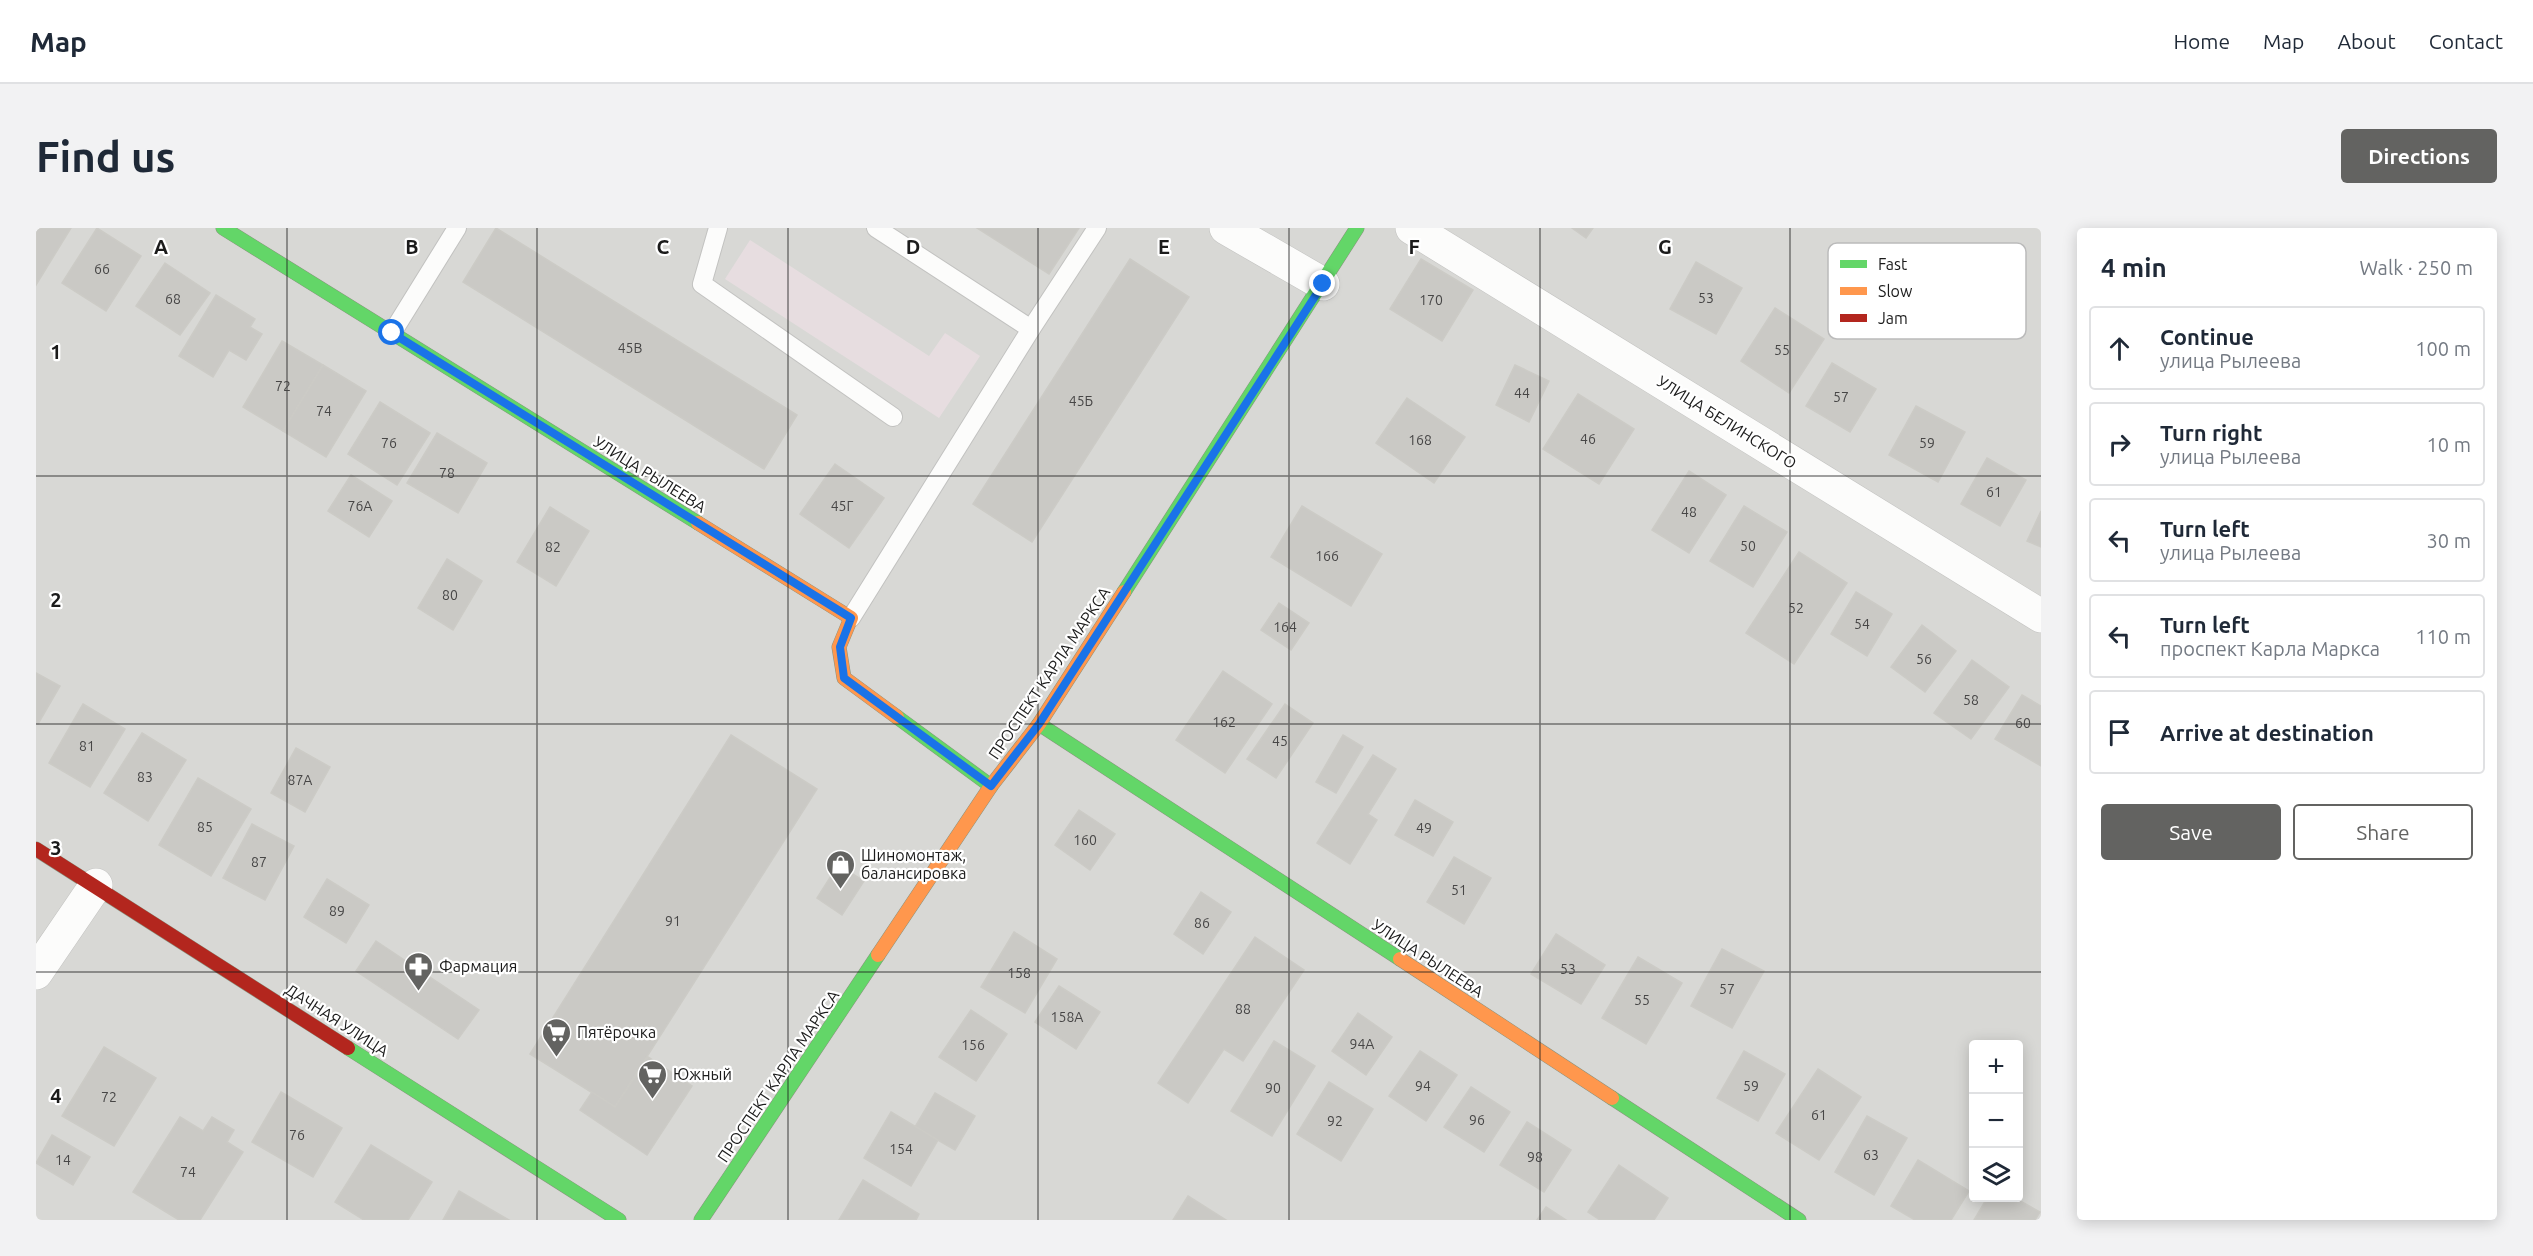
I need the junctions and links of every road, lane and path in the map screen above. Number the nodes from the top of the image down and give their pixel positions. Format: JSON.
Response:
{"nodes":[{"id":1,"x":222,"y":228,"type":"edge"},
{"id":2,"x":457,"y":228,"type":"edge"},
{"id":3,"x":718,"y":228,"type":"edge"},
{"id":4,"x":876,"y":228,"type":"edge"},
{"id":5,"x":1097,"y":228,"type":"edge"},
{"id":6,"x":1226,"y":228,"type":"edge"},
{"id":7,"x":1357,"y":228,"type":"edge"},
{"id":8,"x":1412,"y":228,"type":"edge"},
{"id":9,"x":1323,"y":284,"type":"junction"},
{"id":10,"x":1031,"y":328,"type":"junction"},
{"id":11,"x":392,"y":333,"type":"junction"},
{"id":12,"x":893,"y":417,"type":"dead end"},
{"id":13,"x":2041,"y":616,"type":"edge"},
{"id":14,"x":851,"y":618,"type":"junction"},
{"id":15,"x":1039,"y":724,"type":"junction"},
{"id":16,"x":991,"y":786,"type":"junction"},
{"id":17,"x":36,"y":849,"type":"edge"},
{"id":18,"x":96,"y":885,"type":"junction"},
{"id":19,"x":36,"y":973,"type":"edge"},
{"id":20,"x":619,"y":1220,"type":"edge"},
{"id":21,"x":701,"y":1220,"type":"edge"},
{"id":22,"x":1799,"y":1220,"type":"edge"}],
"edges":[{"from":1,"to":11,"type":"street","name":"УЛИЦА РЫЛЕЕВА"},
{"from":2,"to":11,"type":"lane"},
{"from":3,"to":12,"type":"lane"},
{"from":4,"to":10,"type":"lane"},
{"from":5,"to":10,"type":"lane"},
{"from":6,"to":9,"type":"street"},
{"from":7,"to":9,"type":"street","name":"ПРОСПЕКТ КАРЛА МАРКСА"},
{"from":8,"to":13,"type":"street","name":"УЛИЦА БЕЛИНСКОГО"},
{"from":9,"to":15,"type":"street","name":"ПРОСПЕКТ КАРЛА МАРКСА"},
{"from":10,"to":14,"type":"lane"},
{"from":11,"to":14,"type":"street","name":"УЛИЦА РЫЛЕЕВА"},
{"from":14,"to":16,"type":"street"},
{"from":15,"to":16,"type":"street","name":"ПРОСПЕКТ КАРЛА МАРКСА"},
{"from":15,"to":22,"type":"street","name":"УЛИЦА РЫЛЕЕВА"},
{"from":16,"to":21,"type":"street","name":"ПРОСПЕКТ КАРЛА МАРКСА"},
{"from":17,"to":18,"type":"street","name":"ДАЧНАЯ УЛИЦА"},
{"from":18,"to":19,"type":"street"},
{"from":18,"to":20,"type":"street","name":"ДАЧНАЯ УЛИЦА"}]}
